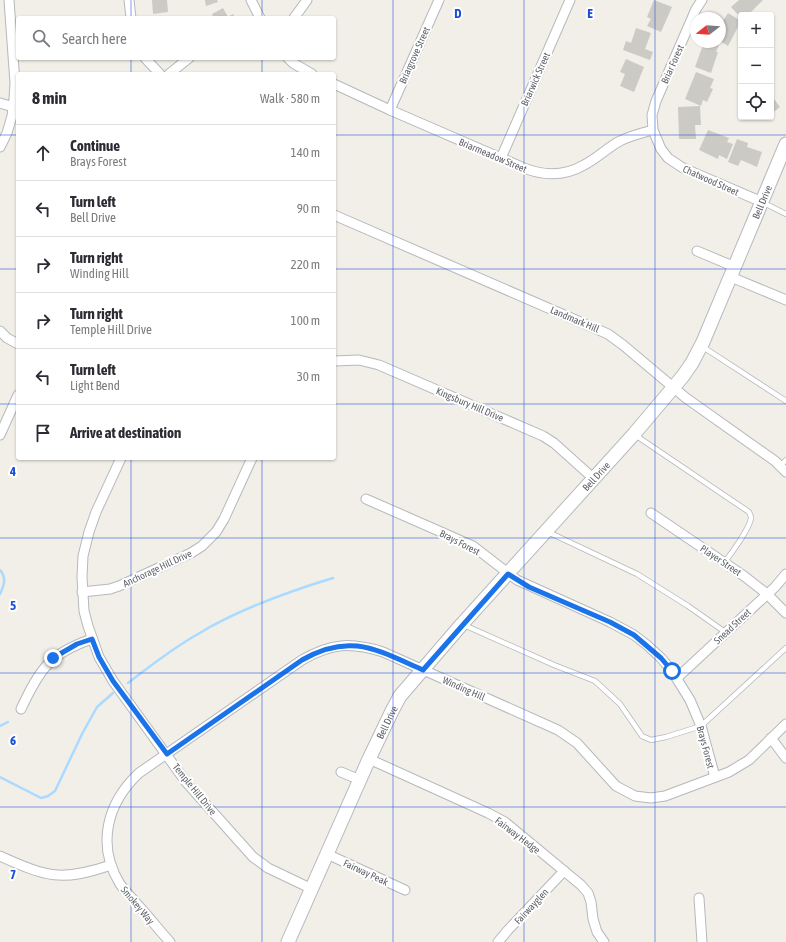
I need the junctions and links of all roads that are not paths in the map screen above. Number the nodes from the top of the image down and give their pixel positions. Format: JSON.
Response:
{"nodes":[{"id":1,"x":9,"y":0,"type":"edge"},
{"id":2,"x":129,"y":0,"type":"edge"},
{"id":3,"x":251,"y":0,"type":"edge"},
{"id":4,"x":307,"y":0,"type":"edge"},
{"id":5,"x":439,"y":0,"type":"edge"},
{"id":6,"x":570,"y":0,"type":"edge"},
{"id":7,"x":702,"y":0,"type":"edge"},
{"id":8,"x":131,"y":16,"type":"edge"},
{"id":9,"x":259,"y":16,"type":"edge"},
{"id":10,"x":295,"y":16,"type":"edge"},
{"id":11,"x":147,"y":60,"type":"edge"},
{"id":12,"x":186,"y":60,"type":"edge"},
{"id":13,"x":290,"y":60,"type":"edge"},
{"id":14,"x":158,"y":72,"type":"edge"},
{"id":15,"x":172,"y":72,"type":"edge"},
{"id":16,"x":309,"y":72,"type":"edge"},
{"id":17,"x":336,"y":85,"type":"edge"},
{"id":18,"x":0,"y":103,"type":"edge"},
{"id":19,"x":14,"y":107,"type":"junction"},
{"id":20,"x":390,"y":110,"type":"junction"},
{"id":21,"x":653,"y":130,"type":"junction"},
{"id":22,"x":786,"y":144,"type":"edge"},
{"id":23,"x":0,"y":147,"type":"edge"},
{"id":24,"x":500,"y":158,"type":"junction"},
{"id":25,"x":762,"y":202,"type":"junction"},
{"id":26,"x":786,"y":214,"type":"edge"},
{"id":27,"x":336,"y":216,"type":"edge"},
{"id":28,"x":697,"y":251,"type":"dead end"},
{"id":29,"x":733,"y":272,"type":"junction"},
{"id":30,"x":786,"y":300,"type":"edge"},
{"id":31,"x":0,"y":331,"type":"edge"},
{"id":32,"x":16,"y":343,"type":"edge"},
{"id":33,"x":701,"y":346,"type":"junction"},
{"id":34,"x":336,"y":361,"type":"edge"},
{"id":35,"x":673,"y":388,"type":"junction"},
{"id":36,"x":16,"y":399,"type":"edge"},
{"id":37,"x":786,"y":401,"type":"edge"},
{"id":38,"x":634,"y":434,"type":"junction"},
{"id":39,"x":0,"y":435,"type":"edge"},
{"id":40,"x":120,"y":460,"type":"edge"},
{"id":41,"x":251,"y":460,"type":"edge"},
{"id":42,"x":784,"y":466,"type":"edge"},
{"id":43,"x":593,"y":478,"type":"junction"},
{"id":44,"x":366,"y":499,"type":"dead end"},
{"id":45,"x":651,"y":513,"type":"dead end"},
{"id":46,"x":547,"y":532,"type":"junction"},
{"id":47,"x":724,"y":563,"type":"junction"},
{"id":48,"x":508,"y":574,"type":"junction"},
{"id":49,"x":786,"y":574,"type":"edge"},
{"id":50,"x":82,"y":592,"type":"junction"},
{"id":51,"x":767,"y":594,"type":"junction"},
{"id":52,"x":786,"y":613,"type":"edge"},
{"id":53,"x":462,"y":624,"type":"junction"},
{"id":54,"x":725,"y":632,"type":"junction"},
{"id":55,"x":92,"y":639,"type":"junction"},
{"id":56,"x":786,"y":648,"type":"edge"},
{"id":57,"x":423,"y":670,"type":"junction"},
{"id":58,"x":677,"y":678,"type":"junction"},
{"id":59,"x":21,"y":709,"type":"dead end"},
{"id":60,"x":786,"y":724,"type":"edge"},
{"id":61,"x":702,"y":726,"type":"junction"},
{"id":62,"x":771,"y":738,"type":"junction"},
{"id":63,"x":167,"y":754,"type":"junction"},
{"id":64,"x":786,"y":758,"type":"edge"},
{"id":65,"x":370,"y":759,"type":"junction"},
{"id":66,"x":341,"y":772,"type":"dead end"},
{"id":67,"x":715,"y":777,"type":"junction"},
{"id":68,"x":360,"y":780,"type":"junction"},
{"id":69,"x":327,"y":854,"type":"junction"},
{"id":70,"x":0,"y":856,"type":"edge"},
{"id":71,"x":111,"y":864,"type":"junction"},
{"id":72,"x":564,"y":871,"type":"junction"},
{"id":73,"x":312,"y":889,"type":"junction"},
{"id":74,"x":406,"y":890,"type":"dead end"},
{"id":75,"x":699,"y":898,"type":"dead end"},
{"id":76,"x":170,"y":942,"type":"edge"},
{"id":77,"x":288,"y":942,"type":"edge"},
{"id":78,"x":498,"y":942,"type":"edge"},
{"id":79,"x":604,"y":942,"type":"edge"},
{"id":80,"x":702,"y":942,"type":"edge"}],
"edges":[{"from":1,"to":19,"type":"street"},
{"from":2,"to":8,"type":"street"},
{"from":3,"to":9,"type":"street"},
{"from":4,"to":10,"type":"street"},
{"from":5,"to":20,"type":"street","name":"Briargrove Street"},
{"from":6,"to":24,"type":"street","name":"Briarwick Street"},
{"from":7,"to":21,"type":"street","name":"Briar Forest"},
{"from":11,"to":14,"type":"street"},
{"from":12,"to":15,"type":"street"},
{"from":13,"to":16,"type":"street"},
{"from":17,"to":20,"type":"street","name":"Briarmeadow Street"},
{"from":18,"to":19,"type":"street"},
{"from":19,"to":23,"type":"street"},
{"from":20,"to":24,"type":"street","name":"Briarmeadow Street"},
{"from":21,"to":24,"type":"street","name":"Briarmeadow Street"},
{"from":21,"to":25,"type":"street","name":"Chatwood Street"},
{"from":22,"to":25,"type":"street","name":"Bell Drive"},
{"from":25,"to":26,"type":"lane"},
{"from":25,"to":29,"type":"street","name":"Bell Drive"},
{"from":27,"to":35,"type":"street","name":"Landmark Hill"},
{"from":28,"to":29,"type":"street"},
{"from":29,"to":30,"type":"street"},
{"from":29,"to":33,"type":"street","name":"Bell Drive"},
{"from":31,"to":32,"type":"street"},
{"from":33,"to":35,"type":"street","name":"Bell Drive"},
{"from":33,"to":37,"type":"lane"},
{"from":34,"to":43,"type":"street","name":"Kingsbury Hill Drive"},
{"from":35,"to":38,"type":"street","name":"Bell Drive"},
{"from":35,"to":42,"type":"street","name":"Landmark Hill"},
{"from":36,"to":39,"type":"street"},
{"from":38,"to":43,"type":"street","name":"Bell Drive"},
{"from":38,"to":47,"type":"lane"},
{"from":40,"to":50,"type":"street","name":"Temple Hill Drive"},
{"from":41,"to":50,"type":"street","name":"Anchorage Hill Drive"},
{"from":43,"to":46,"type":"street","name":"Bell Drive"},
{"from":44,"to":48,"type":"street","name":"Brays Forest"},
{"from":45,"to":47,"type":"street","name":"Player Street"},
{"from":46,"to":48,"type":"street","name":"Bell Drive"},
{"from":46,"to":54,"type":"lane"},
{"from":47,"to":51,"type":"street","name":"Player Street"},
{"from":48,"to":53,"type":"street","name":"Bell Drive"},
{"from":48,"to":58,"type":"street","name":"Brays Forest"},
{"from":49,"to":51,"type":"street","name":"Snead Street"},
{"from":50,"to":55,"type":"street","name":"Temple Hill Drive"},
{"from":51,"to":52,"type":"street","name":"Player Street"},
{"from":51,"to":54,"type":"street","name":"Snead Street"},
{"from":53,"to":57,"type":"street","name":"Bell Drive"},
{"from":53,"to":61,"type":"lane"},
{"from":54,"to":58,"type":"street","name":"Snead Street"},
{"from":55,"to":59,"type":"street"},
{"from":55,"to":63,"type":"street","name":"Temple Hill Drive"},
{"from":56,"to":61,"type":"lane"},
{"from":57,"to":63,"type":"street","name":"Winding Hill"},
{"from":57,"to":65,"type":"street","name":"Bell Drive"},
{"from":57,"to":67,"type":"street","name":"Winding Hill"},
{"from":58,"to":61,"type":"street","name":"Brays Forest"},
{"from":60,"to":62,"type":"street","name":"Winding Hill"},
{"from":61,"to":67,"type":"street","name":"Brays Forest"},
{"from":62,"to":64,"type":"street"},
{"from":62,"to":67,"type":"street","name":"Winding Hill"},
{"from":63,"to":71,"type":"street","name":"Winding Hill"},
{"from":63,"to":73,"type":"street","name":"Temple Hill Drive"},
{"from":65,"to":68,"type":"street","name":"Bell Drive"},
{"from":65,"to":72,"type":"street","name":"Fairway Hedge"},
{"from":66,"to":68,"type":"street"},
{"from":68,"to":69,"type":"street","name":"Bell Drive"},
{"from":69,"to":73,"type":"street","name":"Bell Drive"},
{"from":69,"to":74,"type":"street","name":"Fairway Peak"},
{"from":70,"to":71,"type":"street"},
{"from":71,"to":76,"type":"street","name":"Smokey Way"},
{"from":72,"to":78,"type":"street","name":"Fairwayglen"},
{"from":72,"to":79,"type":"street","name":"Fairway Hedge"},
{"from":73,"to":77,"type":"street","name":"Bell Drive"},
{"from":75,"to":80,"type":"street"}]}
